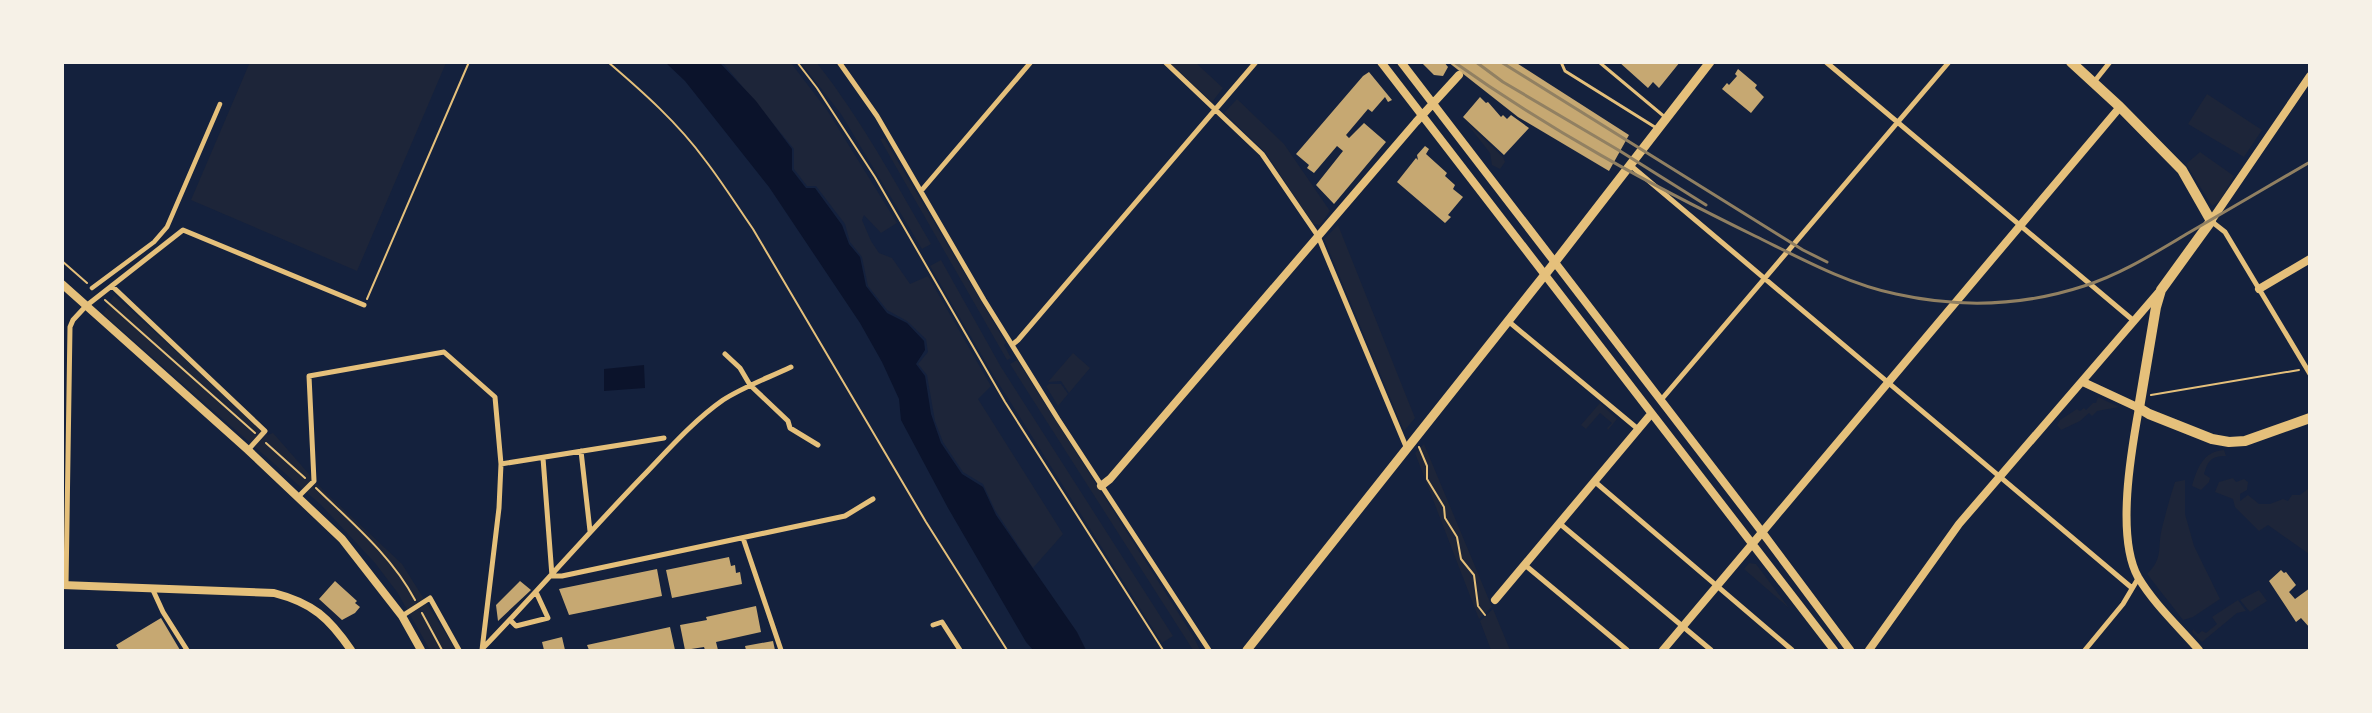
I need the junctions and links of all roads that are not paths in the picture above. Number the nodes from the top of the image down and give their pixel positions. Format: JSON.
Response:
{"nodes":[{"id":1,"x":839,"y":62,"type":"edge"},
{"id":2,"x":1031,"y":62,"type":"edge"},
{"id":3,"x":1165,"y":62,"type":"edge"},
{"id":4,"x":1256,"y":62,"type":"edge"},
{"id":5,"x":1381,"y":62,"type":"edge"},
{"id":6,"x":1401,"y":62,"type":"edge"},
{"id":7,"x":1561,"y":62,"type":"edge"},
{"id":8,"x":1599,"y":62,"type":"edge"},
{"id":9,"x":1710,"y":62,"type":"edge"},
{"id":10,"x":1826,"y":62,"type":"edge"},
{"id":11,"x":1949,"y":62,"type":"edge"},
{"id":12,"x":2071,"y":62,"type":"edge"},
{"id":13,"x":2110,"y":62,"type":"edge"},
{"id":14,"x":1459,"y":75,"type":"dead end"},
{"id":15,"x":2310,"y":76,"type":"edge"},
{"id":16,"x":2094,"y":82,"type":"junction"},
{"id":17,"x":220,"y":104,"type":"dead end"},
{"id":18,"x":1433,"y":104,"type":"junction"},
{"id":19,"x":2120,"y":107,"type":"junction"},
{"id":20,"x":1215,"y":110,"type":"junction"},
{"id":21,"x":1421,"y":116,"type":"junction"},
{"id":22,"x":1666,"y":119,"type":"junction"},
{"id":23,"x":1898,"y":123,"type":"junction"},
{"id":24,"x":1658,"y":129,"type":"junction"},
{"id":25,"x":1630,"y":165,"type":"junction"},
{"id":26,"x":921,"y":190,"type":"junction"},
{"id":27,"x":2211,"y":221,"type":"junction"},
{"id":28,"x":2020,"y":226,"type":"junction"},
{"id":29,"x":1318,"y":236,"type":"junction"},
{"id":30,"x":2310,"y":258,"type":"edge"},
{"id":31,"x":1556,"y":262,"type":"junction"},
{"id":32,"x":1544,"y":276,"type":"junction"},
{"id":33,"x":1764,"y":280,"type":"junction"},
{"id":34,"x":62,"y":284,"type":"edge"},
{"id":35,"x":112,"y":286,"type":"junction"},
{"id":36,"x":92,"y":288,"type":"road end"},
{"id":37,"x":2259,"y":289,"type":"junction"},
{"id":38,"x":2161,"y":290,"type":"junction"},
{"id":39,"x":364,"y":305,"type":"road end"},
{"id":40,"x":86,"y":306,"type":"junction"},
{"id":41,"x":1508,"y":321,"type":"junction"},
{"id":42,"x":2134,"y":322,"type":"junction"},
{"id":43,"x":1012,"y":345,"type":"junction"},
{"id":44,"x":725,"y":354,"type":"dead end"},
{"id":45,"x":792,"y":367,"type":"dead end"},
{"id":46,"x":2310,"y":374,"type":"edge"},
{"id":47,"x":1888,"y":382,"type":"junction"},
{"id":48,"x":2083,"y":382,"type":"junction"},
{"id":49,"x":750,"y":385,"type":"junction"},
{"id":50,"x":1662,"y":400,"type":"junction"},
{"id":51,"x":2139,"y":408,"type":"junction"},
{"id":52,"x":1651,"y":414,"type":"junction"},
{"id":53,"x":2310,"y":418,"type":"edge"},
{"id":54,"x":1638,"y":429,"type":"junction"},
{"id":55,"x":664,"y":438,"type":"dead end"},
{"id":56,"x":818,"y":445,"type":"dead end"},
{"id":57,"x":1407,"y":449,"type":"junction"},
{"id":58,"x":248,"y":450,"type":"junction"},
{"id":59,"x":581,"y":451,"type":"junction"},
{"id":60,"x":543,"y":458,"type":"junction"},
{"id":61,"x":501,"y":464,"type":"junction"},
{"id":62,"x":1999,"y":477,"type":"junction"},
{"id":63,"x":1594,"y":481,"type":"junction"},
{"id":64,"x":1101,"y":486,"type":"junction"},
{"id":65,"x":298,"y":497,"type":"junction"},
{"id":66,"x":873,"y":498,"type":"dead end"},
{"id":67,"x":1559,"y":523,"type":"junction"},
{"id":68,"x":590,"y":530,"type":"junction"},
{"id":69,"x":1762,"y":532,"type":"junction"},
{"id":70,"x":743,"y":538,"type":"junction"},
{"id":71,"x":1752,"y":545,"type":"junction"},
{"id":72,"x":1525,"y":565,"type":"junction"},
{"id":73,"x":552,"y":576,"type":"junction"},
{"id":74,"x":2139,"y":577,"type":"junction"},
{"id":75,"x":64,"y":585,"type":"edge"},
{"id":76,"x":1717,"y":586,"type":"junction"},
{"id":77,"x":151,"y":587,"type":"junction"},
{"id":78,"x":2132,"y":588,"type":"junction"},
{"id":79,"x":536,"y":592,"type":"junction"},
{"id":80,"x":1495,"y":600,"type":"dead end"},
{"id":81,"x":402,"y":616,"type":"junction"},
{"id":82,"x":510,"y":620,"type":"junction"},
{"id":83,"x":933,"y":625,"type":"dead end"},
{"id":84,"x":1683,"y":627,"type":"junction"},
{"id":85,"x":187,"y":650,"type":"edge"},
{"id":86,"x":351,"y":650,"type":"edge"},
{"id":87,"x":421,"y":650,"type":"edge"},
{"id":88,"x":459,"y":650,"type":"edge"},
{"id":89,"x":482,"y":650,"type":"edge"},
{"id":90,"x":781,"y":650,"type":"edge"},
{"id":91,"x":960,"y":650,"type":"edge"},
{"id":92,"x":1209,"y":650,"type":"edge"},
{"id":93,"x":1247,"y":650,"type":"edge"},
{"id":94,"x":1627,"y":650,"type":"edge"},
{"id":95,"x":1664,"y":650,"type":"edge"},
{"id":96,"x":1710,"y":650,"type":"edge"},
{"id":97,"x":1792,"y":650,"type":"edge"},
{"id":98,"x":1834,"y":650,"type":"edge"},
{"id":99,"x":1850,"y":650,"type":"edge"},
{"id":100,"x":1869,"y":650,"type":"edge"},
{"id":101,"x":2085,"y":650,"type":"edge"},
{"id":102,"x":2200,"y":650,"type":"edge"}],
"edges":[{"from":1,"to":26,"type":"street"},
{"from":2,"to":26,"type":"street"},
{"from":3,"to":20,"type":"street"},
{"from":4,"to":20,"type":"street"},
{"from":5,"to":21,"type":"street"},
{"from":6,"to":18,"type":"street"},
{"from":7,"to":24,"type":"lane"},
{"from":8,"to":22,"type":"lane"},
{"from":9,"to":22,"type":"main road"},
{"from":10,"to":23,"type":"street"},
{"from":11,"to":23,"type":"street"},
{"from":12,"to":16,"type":"main road"},
{"from":13,"to":16,"type":"street"},
{"from":14,"to":18,"type":"street"},
{"from":15,"to":27,"type":"street"},
{"from":16,"to":19,"type":"main road"},
{"from":17,"to":36,"type":"street"},
{"from":18,"to":21,"type":"street"},
{"from":18,"to":31,"type":"street"},
{"from":19,"to":27,"type":"main road"},
{"from":19,"to":28,"type":"street"},
{"from":20,"to":29,"type":"street"},
{"from":20,"to":43,"type":"street"},
{"from":21,"to":29,"type":"street"},
{"from":21,"to":32,"type":"street"},
{"from":22,"to":24,"type":"main road"},
{"from":23,"to":28,"type":"street"},
{"from":23,"to":33,"type":"street"},
{"from":24,"to":25,"type":"main road"},
{"from":25,"to":31,"type":"main road"},
{"from":25,"to":33,"type":"street"},
{"from":26,"to":43,"type":"street"},
{"from":27,"to":37,"type":"street"},
{"from":27,"to":38,"type":"main road"},
{"from":28,"to":42,"type":"street"},
{"from":28,"to":47,"type":"street"},
{"from":29,"to":57,"type":"street"},
{"from":29,"to":64,"type":"street"},
{"from":30,"to":37,"type":"street"},
{"from":31,"to":32,"type":"main road"},
{"from":31,"to":50,"type":"street"},
{"from":32,"to":41,"type":"main road"},
{"from":32,"to":52,"type":"street"},
{"from":33,"to":47,"type":"street"},
{"from":33,"to":50,"type":"street"},
{"from":34,"to":40,"type":"street"},
{"from":35,"to":39,"type":"street"},
{"from":35,"to":40,"type":"street"},
{"from":35,"to":58,"type":"street"},
{"from":37,"to":46,"type":"street"},
{"from":38,"to":42,"type":"street"},
{"from":38,"to":51,"type":"main road"},
{"from":40,"to":58,"type":"street"},
{"from":40,"to":75,"type":"street"},
{"from":41,"to":54,"type":"street"},
{"from":41,"to":57,"type":"main road"},
{"from":42,"to":48,"type":"street"},
{"from":43,"to":64,"type":"street"},
{"from":44,"to":49,"type":"street"},
{"from":45,"to":49,"type":"street"},
{"from":47,"to":62,"type":"street"},
{"from":47,"to":69,"type":"street"},
{"from":48,"to":51,"type":"street"},
{"from":48,"to":62,"type":"street"},
{"from":49,"to":56,"type":"street"},
{"from":49,"to":68,"type":"street"},
{"from":50,"to":69,"type":"street"},
{"from":51,"to":53,"type":"main road"},
{"from":51,"to":74,"type":"street"},
{"from":52,"to":54,"type":"street"},
{"from":52,"to":71,"type":"street"},
{"from":54,"to":63,"type":"street"},
{"from":55,"to":59,"type":"street"},
{"from":57,"to":93,"type":"main road"},
{"from":58,"to":65,"type":"street"},
{"from":59,"to":60,"type":"street"},
{"from":59,"to":68,"type":"street"},
{"from":60,"to":61,"type":"street"},
{"from":60,"to":73,"type":"street"},
{"from":61,"to":65,"type":"street"},
{"from":61,"to":89,"type":"street"},
{"from":62,"to":78,"type":"street"},
{"from":62,"to":100,"type":"street"},
{"from":63,"to":67,"type":"street"},
{"from":63,"to":76,"type":"street"},
{"from":64,"to":92,"type":"street"},
{"from":65,"to":81,"type":"street"},
{"from":66,"to":70,"type":"street"},
{"from":67,"to":72,"type":"street"},
{"from":67,"to":84,"type":"street"},
{"from":68,"to":73,"type":"street"},
{"from":69,"to":71,"type":"street"},
{"from":69,"to":99,"type":"street"},
{"from":70,"to":73,"type":"street"},
{"from":70,"to":90,"type":"street"},
{"from":71,"to":76,"type":"street"},
{"from":71,"to":98,"type":"street"},
{"from":72,"to":80,"type":"street"},
{"from":72,"to":94,"type":"street"},
{"from":73,"to":79,"type":"street"},
{"from":74,"to":78,"type":"street"},
{"from":74,"to":102,"type":"street"},
{"from":75,"to":77,"type":"street"},
{"from":76,"to":84,"type":"street"},
{"from":76,"to":97,"type":"street"},
{"from":77,"to":85,"type":"street"},
{"from":77,"to":86,"type":"street"},
{"from":78,"to":101,"type":"street"},
{"from":79,"to":82,"type":"street"},
{"from":79,"to":82,"type":"street"},
{"from":81,"to":87,"type":"street"},
{"from":81,"to":88,"type":"street"},
{"from":82,"to":89,"type":"street"},
{"from":83,"to":91,"type":"street"},
{"from":84,"to":95,"type":"street"},
{"from":84,"to":96,"type":"street"}]}
